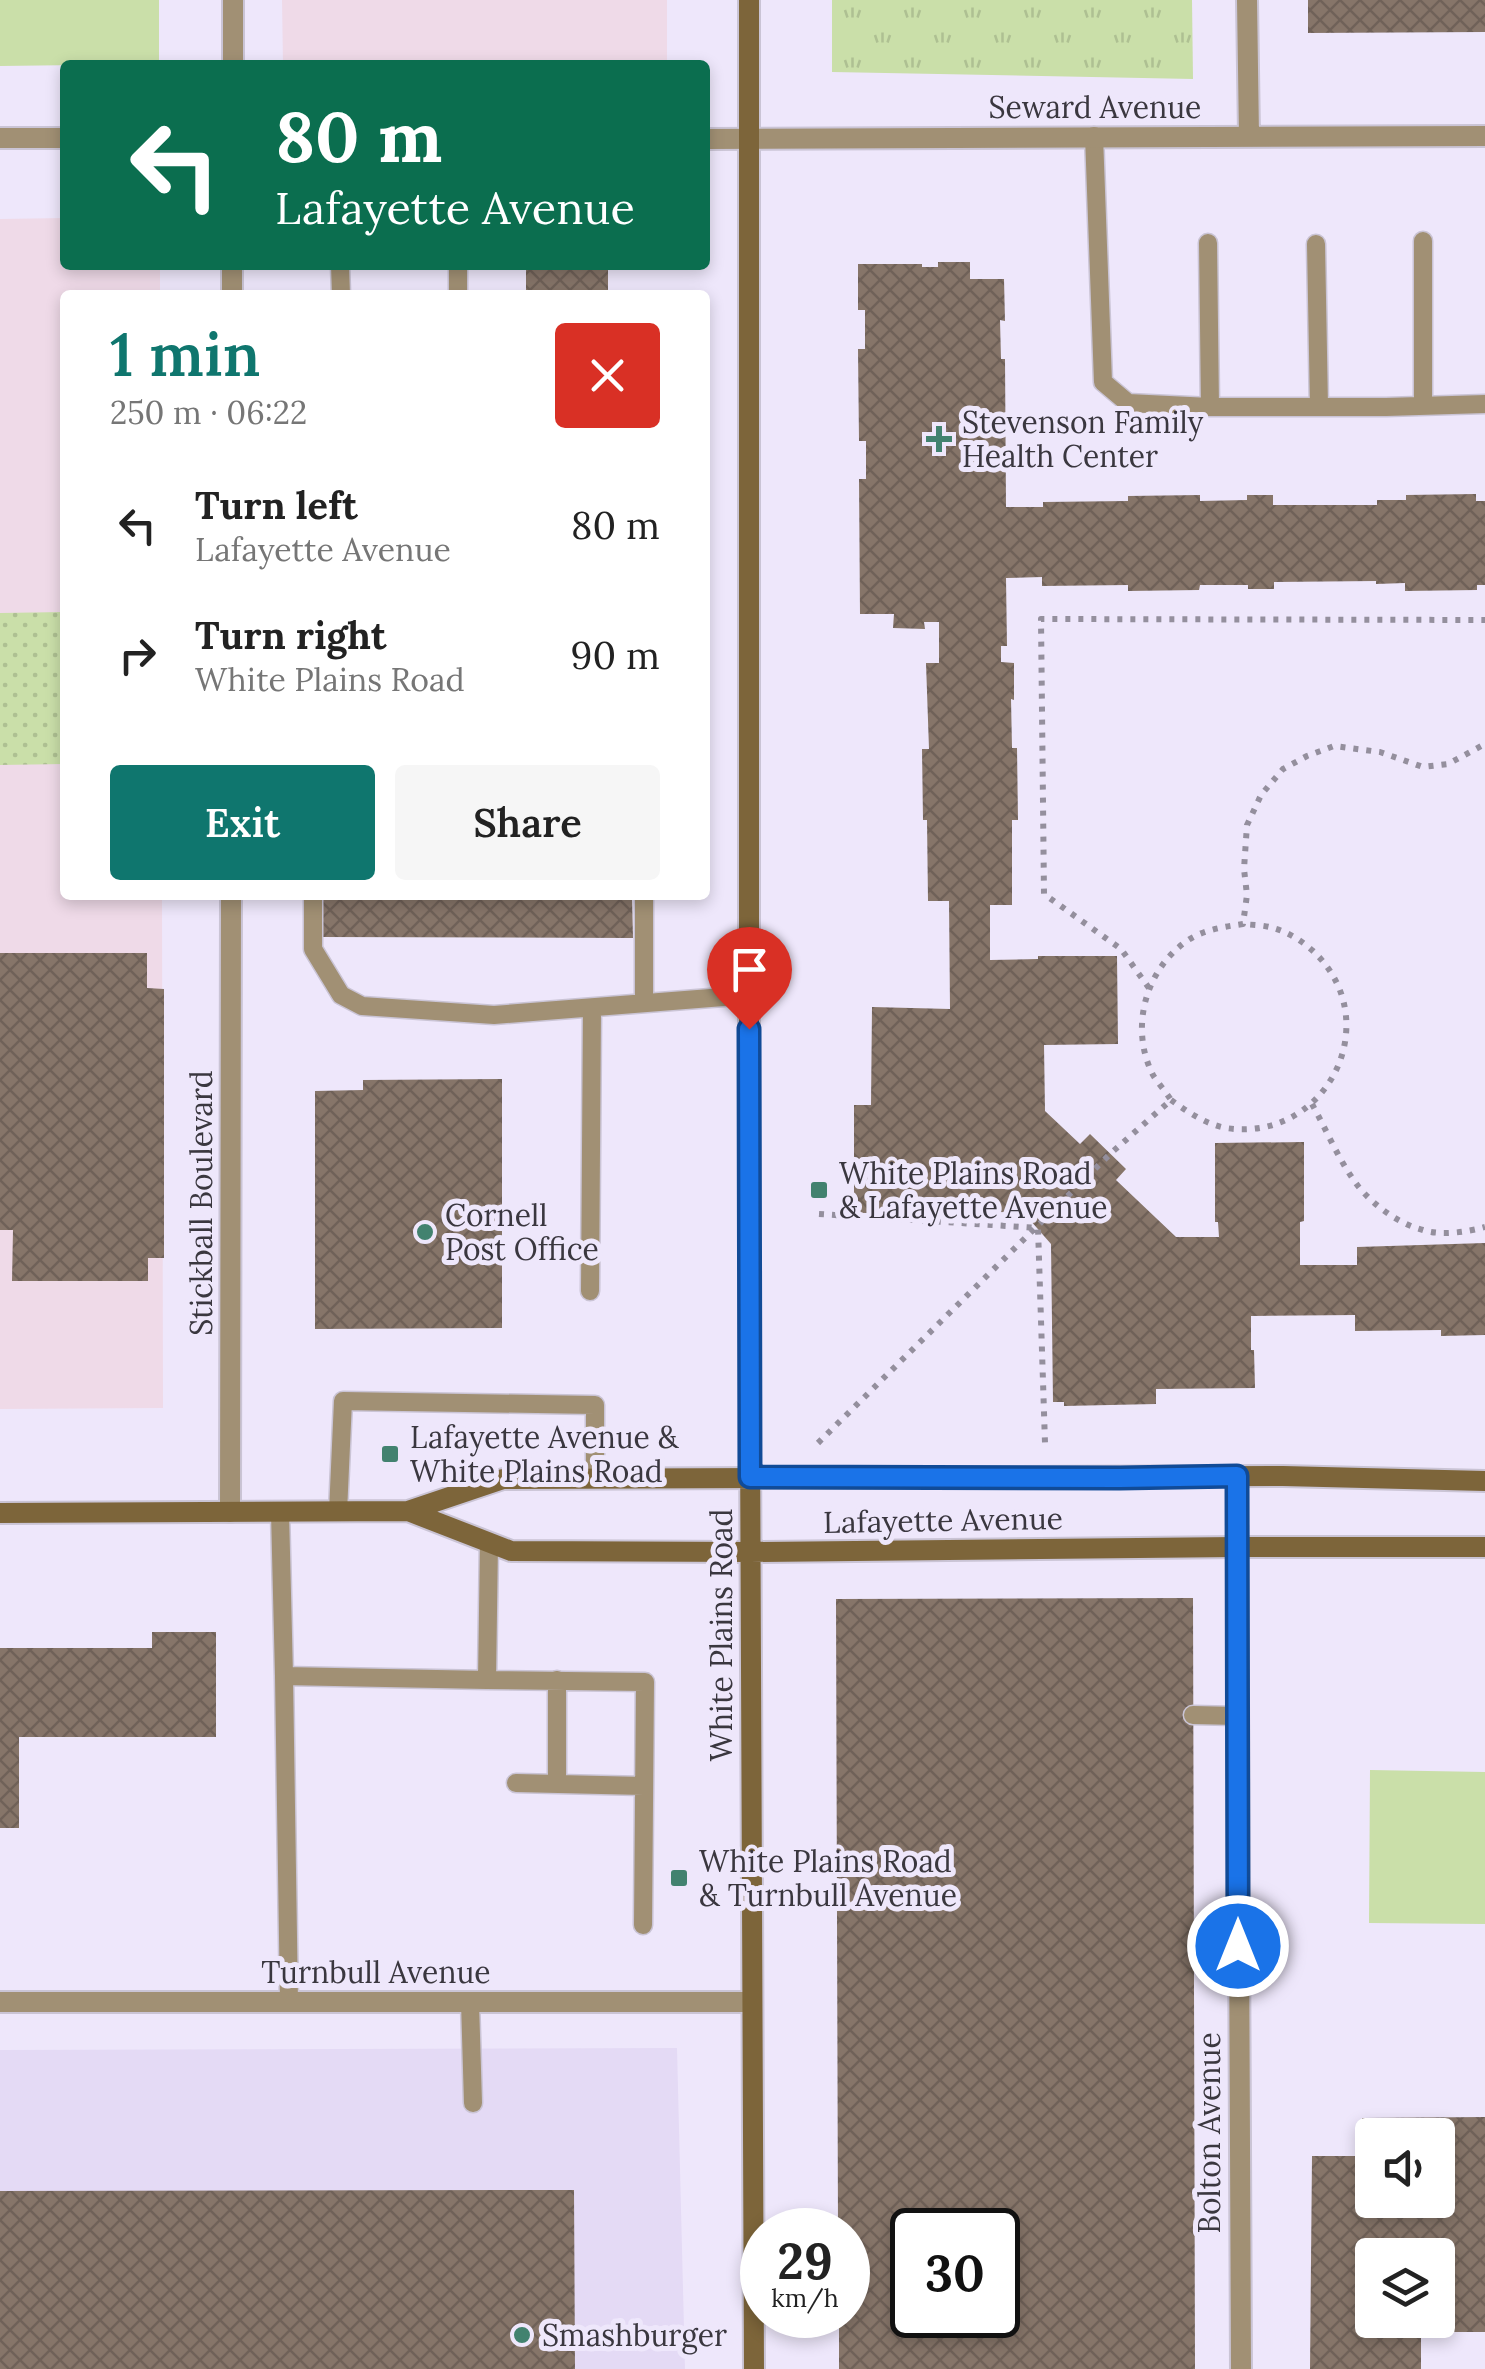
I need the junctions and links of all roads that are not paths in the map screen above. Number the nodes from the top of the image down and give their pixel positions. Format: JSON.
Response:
{"nodes":[{"id":1,"x":232,"y":0,"type":"edge"},
{"id":2,"x":748,"y":0,"type":"edge"},
{"id":3,"x":1247,"y":0,"type":"edge"},
{"id":4,"x":232,"y":60,"type":"edge"},
{"id":5,"x":1094,"y":136,"type":"junction"},
{"id":6,"x":1249,"y":136,"type":"junction"},
{"id":7,"x":1485,"y":136,"type":"edge"},
{"id":8,"x":0,"y":138,"type":"edge"},
{"id":9,"x":60,"y":138,"type":"edge"},
{"id":10,"x":710,"y":139,"type":"edge"},
{"id":11,"x":749,"y":139,"type":"junction"},
{"id":12,"x":1423,"y":240,"type":"dead end"},
{"id":13,"x":1208,"y":243,"type":"dead end"},
{"id":14,"x":1316,"y":244,"type":"dead end"},
{"id":15,"x":1485,"y":404,"type":"edge"},
{"id":16,"x":1423,"y":406,"type":"junction"},
{"id":17,"x":1210,"y":407,"type":"junction"},
{"id":18,"x":1319,"y":407,"type":"junction"},
{"id":19,"x":231,"y":900,"type":"edge"},
{"id":20,"x":312,"y":900,"type":"edge"},
{"id":21,"x":644,"y":900,"type":"edge"},
{"id":22,"x":749,"y":995,"type":"junction"},
{"id":23,"x":644,"y":1004,"type":"junction"},
{"id":24,"x":592,"y":1008,"type":"junction"},
{"id":25,"x":590,"y":1290,"type":"dead end"},
{"id":26,"x":1237,"y":1476,"type":"junction"},
{"id":27,"x":750,"y":1477,"type":"junction"},
{"id":28,"x":595,"y":1478,"type":"junction"},
{"id":29,"x":1485,"y":1480,"type":"edge"},
{"id":30,"x":408,"y":1511,"type":"junction"},
{"id":31,"x":230,"y":1512,"type":"junction"},
{"id":32,"x":280,"y":1512,"type":"junction"},
{"id":33,"x":338,"y":1512,"type":"junction"},
{"id":34,"x":0,"y":1513,"type":"edge"},
{"id":35,"x":489,"y":1543,"type":"junction"},
{"id":36,"x":1236,"y":1546,"type":"junction"},
{"id":37,"x":1485,"y":1547,"type":"edge"},
{"id":38,"x":750,"y":1552,"type":"junction"},
{"id":39,"x":284,"y":1676,"type":"junction"},
{"id":40,"x":487,"y":1680,"type":"junction"},
{"id":41,"x":558,"y":1680,"type":"junction"},
{"id":42,"x":1194,"y":1715,"type":"dead end"},
{"id":43,"x":1237,"y":1716,"type":"junction"},
{"id":44,"x":516,"y":1783,"type":"dead end"},
{"id":45,"x":557,"y":1784,"type":"junction"},
{"id":46,"x":644,"y":1786,"type":"junction"},
{"id":47,"x":643,"y":1925,"type":"dead end"},
{"id":48,"x":0,"y":2002,"type":"edge"},
{"id":49,"x":289,"y":2002,"type":"junction"},
{"id":50,"x":470,"y":2002,"type":"junction"},
{"id":51,"x":751,"y":2002,"type":"junction"},
{"id":52,"x":474,"y":2103,"type":"dead end"},
{"id":53,"x":754,"y":2369,"type":"edge"},
{"id":54,"x":1240,"y":2369,"type":"edge"}],
"edges":[{"from":1,"to":4,"type":"street"},
{"from":2,"to":11,"type":"street","name":"White Plains Road"},
{"from":3,"to":6,"type":"street"},
{"from":5,"to":6,"type":"street","name":"Seward Avenue"},
{"from":5,"to":11,"type":"street","name":"Seward Avenue"},
{"from":5,"to":17,"type":"lane"},
{"from":6,"to":7,"type":"street","name":"Seward Avenue"},
{"from":8,"to":9,"type":"street"},
{"from":10,"to":11,"type":"street","name":"Seward Avenue"},
{"from":11,"to":22,"type":"street","name":"White Plains Road"},
{"from":12,"to":16,"type":"lane"},
{"from":13,"to":17,"type":"lane"},
{"from":14,"to":18,"type":"lane"},
{"from":15,"to":16,"type":"lane"},
{"from":16,"to":18,"type":"lane"},
{"from":17,"to":18,"type":"lane"},
{"from":19,"to":31,"type":"street","name":"Stickball Boulevard"},
{"from":20,"to":24,"type":"lane"},
{"from":21,"to":23,"type":"lane"},
{"from":22,"to":23,"type":"lane"},
{"from":22,"to":27,"type":"street","name":"White Plains Road"},
{"from":23,"to":24,"type":"lane"},
{"from":24,"to":25,"type":"lane"},
{"from":26,"to":27,"type":"street","name":"Lafayette Avenue"},
{"from":26,"to":29,"type":"street","name":"Lafayette Avenue"},
{"from":26,"to":36,"type":"street","name":"Bolton Avenue"},
{"from":27,"to":28,"type":"street","name":"Lafayette Avenue"},
{"from":27,"to":38,"type":"street","name":"White Plains Road"},
{"from":28,"to":30,"type":"street","name":"Lafayette Avenue"},
{"from":28,"to":33,"type":"lane"},
{"from":30,"to":33,"type":"street","name":"Lafayette Avenue"},
{"from":30,"to":35,"type":"street","name":"Lafayette Avenue"},
{"from":31,"to":32,"type":"street","name":"Lafayette Avenue"},
{"from":31,"to":34,"type":"street","name":"Lafayette Avenue"},
{"from":32,"to":33,"type":"street","name":"Lafayette Avenue"},
{"from":32,"to":39,"type":"lane"},
{"from":35,"to":38,"type":"street","name":"Lafayette Avenue"},
{"from":35,"to":40,"type":"lane"},
{"from":36,"to":37,"type":"street","name":"Lafayette Avenue"},
{"from":36,"to":38,"type":"street","name":"Lafayette Avenue"},
{"from":36,"to":43,"type":"street","name":"Bolton Avenue"},
{"from":38,"to":51,"type":"street","name":"White Plains Road"},
{"from":39,"to":40,"type":"lane"},
{"from":39,"to":49,"type":"lane"},
{"from":40,"to":41,"type":"lane"},
{"from":41,"to":45,"type":"lane"},
{"from":41,"to":46,"type":"lane"},
{"from":42,"to":43,"type":"lane"},
{"from":43,"to":54,"type":"street","name":"Bolton Avenue"},
{"from":44,"to":45,"type":"lane"},
{"from":45,"to":46,"type":"lane"},
{"from":46,"to":47,"type":"lane"},
{"from":48,"to":49,"type":"street","name":"Turnbull Avenue"},
{"from":49,"to":50,"type":"street","name":"Turnbull Avenue"},
{"from":50,"to":51,"type":"street","name":"Turnbull Avenue"},
{"from":50,"to":52,"type":"lane"},
{"from":51,"to":53,"type":"street","name":"White Plains Road"}]}
